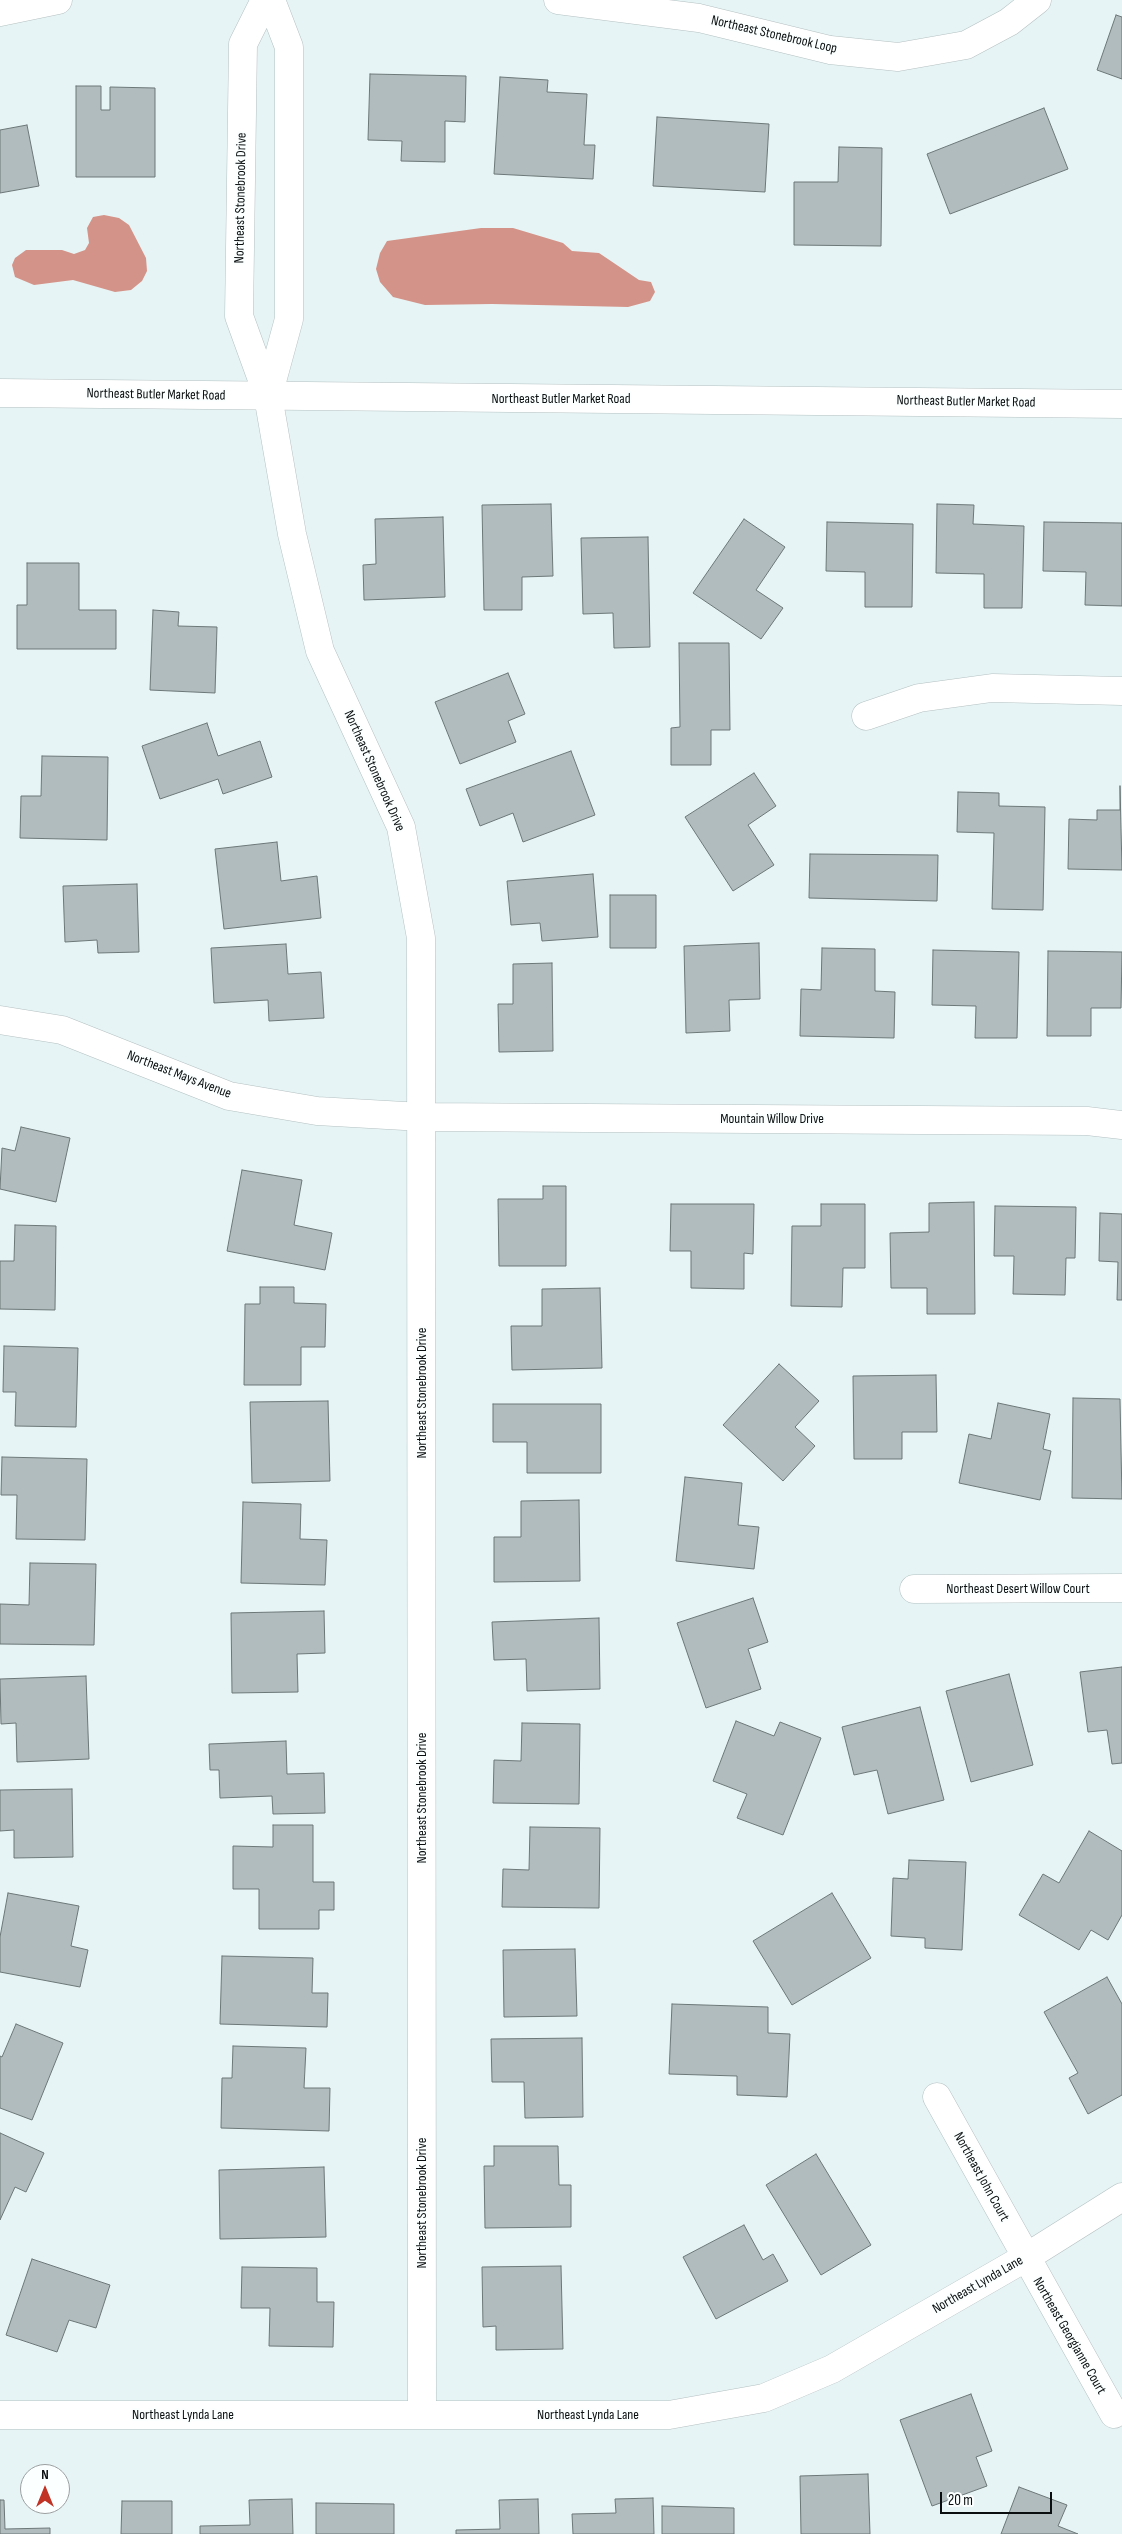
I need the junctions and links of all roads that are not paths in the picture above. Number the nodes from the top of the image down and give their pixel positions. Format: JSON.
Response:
{"nodes":[{"id":1,"x":58,"y":0,"type":"edge"},
{"id":2,"x":265,"y":0,"type":"edge"},
{"id":3,"x":271,"y":0,"type":"edge"},
{"id":4,"x":558,"y":0,"type":"edge"},
{"id":5,"x":1037,"y":0,"type":"edge"},
{"id":6,"x":0,"y":12,"type":"edge"},
{"id":7,"x":0,"y":393,"type":"edge"},
{"id":8,"x":268,"y":396,"type":"junction"},
{"id":9,"x":1122,"y":404,"type":"edge"},
{"id":10,"x":1122,"y":691,"type":"edge"},
{"id":11,"x":866,"y":716,"type":"dead end"},
{"id":12,"x":0,"y":1020,"type":"edge"},
{"id":13,"x":422,"y":1117,"type":"junction"},
{"id":14,"x":1122,"y":1125,"type":"edge"},
{"id":15,"x":1122,"y":1588,"type":"edge"},
{"id":16,"x":914,"y":1590,"type":"dead end"},
{"id":17,"x":937,"y":2097,"type":"dead end"},
{"id":18,"x":1122,"y":2197,"type":"edge"},
{"id":19,"x":1025,"y":2258,"type":"junction"},
{"id":20,"x":1114,"y":2414,"type":"dead end"},
{"id":21,"x":0,"y":2415,"type":"edge"},
{"id":22,"x":422,"y":2415,"type":"junction"}],
"edges":[{"from":1,"to":6,"type":"street"},
{"from":2,"to":8,"type":"street","name":"Northeast Stonebrook Drive"},
{"from":3,"to":8,"type":"street","name":"Northeast Stonebrook Drive"},
{"from":4,"to":5,"type":"street","name":"Northeast Stonebrook Loop"},
{"from":7,"to":8,"type":"street","name":"Northeast Butler Market Road"},
{"from":8,"to":9,"type":"street","name":"Northeast Butler Market Road"},
{"from":8,"to":13,"type":"street","name":"Northeast Stonebrook Drive"},
{"from":10,"to":11,"type":"street"},
{"from":12,"to":13,"type":"street","name":"Northeast Mays Avenue"},
{"from":13,"to":14,"type":"street","name":"Mountain Willow Drive"},
{"from":13,"to":22,"type":"street","name":"Northeast Stonebrook Drive"},
{"from":15,"to":16,"type":"street","name":"Northeast Desert Willow Court"},
{"from":17,"to":19,"type":"street","name":"Northeast John Court"},
{"from":18,"to":19,"type":"street","name":"Northeast Lynda Lane"},
{"from":19,"to":20,"type":"street","name":"Northeast Georgianne Court"},
{"from":19,"to":22,"type":"street","name":"Northeast Lynda Lane"},
{"from":21,"to":22,"type":"street","name":"Northeast Lynda Lane"}]}
